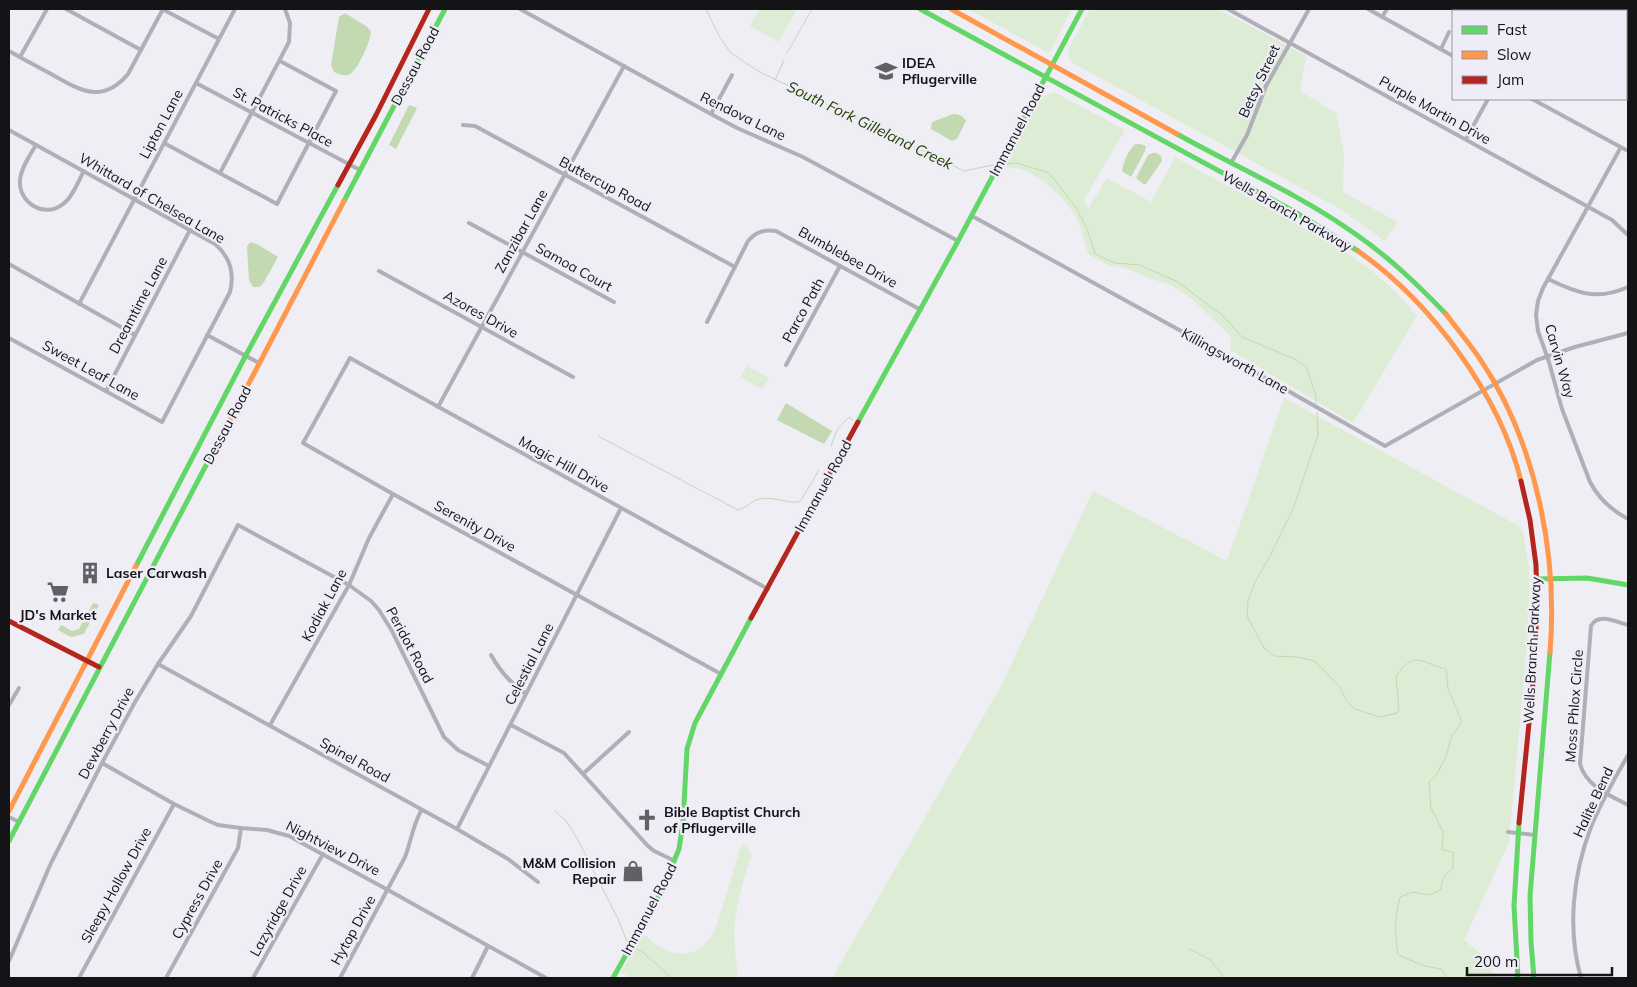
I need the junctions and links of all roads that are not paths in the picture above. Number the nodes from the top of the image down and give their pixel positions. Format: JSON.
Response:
{"nodes":[{"id":1,"x":47,"y":9,"type":"edge"},
{"id":2,"x":66,"y":9,"type":"edge"},
{"id":3,"x":163,"y":9,"type":"edge"},
{"id":4,"x":235,"y":9,"type":"edge"},
{"id":5,"x":285,"y":9,"type":"edge"},
{"id":6,"x":429,"y":9,"type":"edge"},
{"id":7,"x":445,"y":9,"type":"edge"},
{"id":8,"x":520,"y":9,"type":"edge"},
{"id":9,"x":920,"y":9,"type":"edge"},
{"id":10,"x":951,"y":9,"type":"edge"},
{"id":11,"x":1082,"y":9,"type":"edge"},
{"id":12,"x":1228,"y":9,"type":"edge"},
{"id":13,"x":1309,"y":9,"type":"edge"},
{"id":14,"x":1368,"y":9,"type":"edge"},
{"id":15,"x":1386,"y":9,"type":"edge"},
{"id":16,"x":1382,"y":16,"type":"junction"},
{"id":17,"x":1449,"y":32,"type":"dead end"},
{"id":18,"x":219,"y":39,"type":"junction"},
{"id":19,"x":1290,"y":42,"type":"junction"},
{"id":20,"x":1440,"y":48,"type":"junction"},
{"id":21,"x":141,"y":50,"type":"junction"},
{"id":22,"x":9,"y":51,"type":"edge"},
{"id":23,"x":1452,"y":55,"type":"edge"},
{"id":24,"x":20,"y":57,"type":"junction"},
{"id":25,"x":280,"y":61,"type":"junction"},
{"id":26,"x":1052,"y":65,"type":"junction"},
{"id":27,"x":624,"y":66,"type":"junction"},
{"id":28,"x":732,"y":75,"type":"dead end"},
{"id":29,"x":1045,"y":78,"type":"junction"},
{"id":30,"x":196,"y":83,"type":"junction"},
{"id":31,"x":1487,"y":100,"type":"edge"},
{"id":32,"x":1534,"y":100,"type":"edge"},
{"id":33,"x":252,"y":113,"type":"junction"},
{"id":34,"x":711,"y":114,"type":"junction"},
{"id":35,"x":463,"y":125,"type":"dead end"},
{"id":36,"x":9,"y":130,"type":"edge"},
{"id":37,"x":1466,"y":139,"type":"junction"},
{"id":38,"x":164,"y":143,"type":"junction"},
{"id":39,"x":308,"y":143,"type":"junction"},
{"id":40,"x":36,"y":145,"type":"junction"},
{"id":41,"x":1621,"y":147,"type":"junction"},
{"id":42,"x":1628,"y":151,"type":"edge"},
{"id":43,"x":1231,"y":163,"type":"junction"},
{"id":44,"x":349,"y":165,"type":"junction"},
{"id":45,"x":360,"y":170,"type":"junction"},
{"id":46,"x":84,"y":171,"type":"junction"},
{"id":47,"x":220,"y":173,"type":"junction"},
{"id":48,"x":564,"y":174,"type":"junction"},
{"id":49,"x":134,"y":199,"type":"junction"},
{"id":50,"x":1588,"y":207,"type":"junction"},
{"id":51,"x":972,"y":216,"type":"junction"},
{"id":52,"x":469,"y":223,"type":"dead end"},
{"id":53,"x":190,"y":230,"type":"junction"},
{"id":54,"x":1628,"y":235,"type":"edge"},
{"id":55,"x":958,"y":241,"type":"junction"},
{"id":56,"x":522,"y":251,"type":"junction"},
{"id":57,"x":9,"y":264,"type":"edge"},
{"id":58,"x":840,"y":266,"type":"junction"},
{"id":59,"x":735,"y":267,"type":"junction"},
{"id":60,"x":379,"y":271,"type":"dead end"},
{"id":61,"x":1548,"y":279,"type":"junction"},
{"id":62,"x":1628,"y":288,"type":"edge"},
{"id":63,"x":614,"y":302,"type":"dead end"},
{"id":64,"x":79,"y":304,"type":"junction"},
{"id":65,"x":921,"y":310,"type":"junction"},
{"id":66,"x":707,"y":322,"type":"dead end"},
{"id":67,"x":481,"y":327,"type":"junction"},
{"id":68,"x":1628,"y":333,"type":"edge"},
{"id":69,"x":135,"y":335,"type":"junction"},
{"id":70,"x":207,"y":335,"type":"junction"},
{"id":71,"x":9,"y":338,"type":"edge"},
{"id":72,"x":246,"y":355,"type":"junction"},
{"id":73,"x":1548,"y":356,"type":"junction"},
{"id":74,"x":350,"y":358,"type":"joint"},
{"id":75,"x":259,"y":363,"type":"junction"},
{"id":76,"x":786,"y":365,"type":"dead end"},
{"id":77,"x":573,"y":377,"type":"dead end"},
{"id":78,"x":1496,"y":383,"type":"junction"},
{"id":79,"x":1484,"y":389,"type":"junction"},
{"id":80,"x":106,"y":391,"type":"junction"},
{"id":81,"x":438,"y":407,"type":"junction"},
{"id":82,"x":162,"y":422,"type":"joint"},
{"id":83,"x":393,"y":494,"type":"junction"},
{"id":84,"x":622,"y":508,"type":"junction"},
{"id":85,"x":1628,"y":519,"type":"edge"},
{"id":86,"x":238,"y":525,"type":"joint"},
{"id":87,"x":1552,"y":578,"type":"junction"},
{"id":88,"x":1537,"y":579,"type":"junction"},
{"id":89,"x":349,"y":585,"type":"junction"},
{"id":90,"x":1628,"y":585,"type":"edge"},
{"id":91,"x":768,"y":589,"type":"junction"},
{"id":92,"x":577,"y":594,"type":"junction"},
{"id":93,"x":9,"y":621,"type":"edge"},
{"id":94,"x":1628,"y":625,"type":"edge"},
{"id":95,"x":491,"y":655,"type":"dead end"},
{"id":96,"x":86,"y":660,"type":"junction"},
{"id":97,"x":158,"y":664,"type":"junction"},
{"id":98,"x":99,"y":666,"type":"junction"},
{"id":99,"x":721,"y":674,"type":"junction"},
{"id":100,"x":19,"y":688,"type":"dead end"},
{"id":101,"x":526,"y":694,"type":"junction"},
{"id":102,"x":9,"y":705,"type":"edge"},
{"id":103,"x":270,"y":725,"type":"junction"},
{"id":104,"x":511,"y":725,"type":"junction"},
{"id":105,"x":629,"y":732,"type":"dead end"},
{"id":106,"x":1628,"y":755,"type":"edge"},
{"id":107,"x":102,"y":763,"type":"junction"},
{"id":108,"x":489,"y":766,"type":"junction"},
{"id":109,"x":584,"y":773,"type":"junction"},
{"id":110,"x":1607,"y":793,"type":"junction"},
{"id":111,"x":174,"y":804,"type":"junction"},
{"id":112,"x":1628,"y":805,"type":"edge"},
{"id":113,"x":421,"y":810,"type":"junction"},
{"id":114,"x":9,"y":811,"type":"edge"},
{"id":115,"x":9,"y":817,"type":"edge"},
{"id":116,"x":19,"y":822,"type":"junction"},
{"id":117,"x":9,"y":825,"type":"edge"},
{"id":118,"x":15,"y":828,"type":"junction"},
{"id":119,"x":241,"y":828,"type":"junction"},
{"id":120,"x":457,"y":830,"type":"junction"},
{"id":121,"x":1508,"y":832,"type":"dead end"},
{"id":122,"x":1518,"y":833,"type":"junction"},
{"id":123,"x":1534,"y":835,"type":"junction"},
{"id":124,"x":9,"y":841,"type":"edge"},
{"id":125,"x":323,"y":854,"type":"junction"},
{"id":126,"x":675,"y":861,"type":"junction"},
{"id":127,"x":538,"y":882,"type":"dead end"},
{"id":128,"x":388,"y":890,"type":"junction"},
{"id":129,"x":488,"y":946,"type":"junction"},
{"id":130,"x":9,"y":961,"type":"edge"},
{"id":131,"x":79,"y":978,"type":"edge"},
{"id":132,"x":166,"y":978,"type":"edge"},
{"id":133,"x":254,"y":978,"type":"edge"},
{"id":134,"x":340,"y":978,"type":"edge"},
{"id":135,"x":472,"y":978,"type":"edge"},
{"id":136,"x":546,"y":978,"type":"edge"},
{"id":137,"x":613,"y":978,"type":"edge"},
{"id":138,"x":1518,"y":978,"type":"edge"},
{"id":139,"x":1534,"y":978,"type":"edge"},
{"id":140,"x":1580,"y":978,"type":"edge"}],
"edges":[{"from":1,"to":24,"type":"street"},
{"from":2,"to":21,"type":"street"},
{"from":3,"to":18,"type":"street"},
{"from":3,"to":21,"type":"street"},
{"from":4,"to":18,"type":"street","name":"Lipton Lane"},
{"from":5,"to":25,"type":"street"},
{"from":6,"to":44,"type":"street","name":"Dessau Road"},
{"from":7,"to":45,"type":"street","name":"Dessau Road"},
{"from":8,"to":27,"type":"street","name":"Rendova Lane"},
{"from":9,"to":29,"type":"street","name":"Wells Branch Parkway"},
{"from":10,"to":26,"type":"street","name":"Wells Branch Parkway"},
{"from":11,"to":26,"type":"street","name":"Immanuel Road"},
{"from":12,"to":19,"type":"street","name":"Purple Martin Drive"},
{"from":13,"to":19,"type":"street","name":"Betsy Street"},
{"from":14,"to":16,"type":"street"},
{"from":15,"to":16,"type":"street"},
{"from":16,"to":20,"type":"street"},
{"from":17,"to":20,"type":"street"},
{"from":18,"to":30,"type":"street","name":"Lipton Lane"},
{"from":19,"to":37,"type":"street","name":"Purple Martin Drive"},
{"from":19,"to":43,"type":"street","name":"Betsy Street"},
{"from":20,"to":23,"type":"street"},
{"from":21,"to":24,"type":"street"},
{"from":22,"to":24,"type":"street"},
{"from":25,"to":33,"type":"street"},
{"from":25,"to":39,"type":"street"},
{"from":26,"to":29,"type":"street","name":"Immanuel Road"},
{"from":26,"to":43,"type":"street","name":"Wells Branch Parkway"},
{"from":27,"to":34,"type":"street","name":"Rendova Lane"},
{"from":27,"to":48,"type":"street","name":"Zanzibar Lane"},
{"from":28,"to":34,"type":"street"},
{"from":29,"to":51,"type":"street","name":"Immanuel Road"},
{"from":29,"to":79,"type":"street","name":"Wells Branch Parkway"},
{"from":30,"to":33,"type":"street","name":"St. Patricks Place"},
{"from":30,"to":38,"type":"street","name":"Lipton Lane"},
{"from":31,"to":37,"type":"street"},
{"from":32,"to":41,"type":"street"},
{"from":33,"to":39,"type":"street","name":"St. Patricks Place"},
{"from":33,"to":47,"type":"street"},
{"from":34,"to":55,"type":"street","name":"Rendova Lane"},
{"from":35,"to":48,"type":"street","name":"Buttercup Road"},
{"from":36,"to":40,"type":"street","name":"Whittard of Chelsea Lane"},
{"from":37,"to":50,"type":"street","name":"Purple Martin Drive"},
{"from":38,"to":47,"type":"street"},
{"from":38,"to":49,"type":"street","name":"Lipton Lane"},
{"from":39,"to":44,"type":"street","name":"St. Patricks Place"},
{"from":39,"to":47,"type":"street"},
{"from":40,"to":46,"type":"street","name":"Whittard of Chelsea Lane"},
{"from":40,"to":46,"type":"street"},
{"from":41,"to":42,"type":"street"},
{"from":41,"to":50,"type":"street","name":"Carvin Way"},
{"from":43,"to":78,"type":"street","name":"Wells Branch Parkway"},
{"from":44,"to":45,"type":"street","name":"St. Patricks Place"},
{"from":44,"to":72,"type":"street","name":"Dessau Road"},
{"from":45,"to":75,"type":"street","name":"Dessau Road"},
{"from":46,"to":49,"type":"street","name":"Whittard of Chelsea Lane"},
{"from":48,"to":56,"type":"street","name":"Zanzibar Lane"},
{"from":48,"to":59,"type":"street","name":"Buttercup Road"},
{"from":49,"to":53,"type":"street","name":"Whittard of Chelsea Lane"},
{"from":49,"to":64,"type":"street","name":"Lipton Lane"},
{"from":50,"to":54,"type":"street","name":"Purple Martin Drive"},
{"from":50,"to":61,"type":"street","name":"Carvin Way"},
{"from":51,"to":55,"type":"street","name":"Immanuel Road"},
{"from":51,"to":79,"type":"street","name":"Killingsworth Lane"},
{"from":52,"to":56,"type":"street","name":"Samoa Court"},
{"from":53,"to":69,"type":"street","name":"Dreamtime Lane"},
{"from":53,"to":70,"type":"street","name":"Whittard of Chelsea Lane"},
{"from":55,"to":65,"type":"street","name":"Immanuel Road"},
{"from":56,"to":63,"type":"street","name":"Samoa Court"},
{"from":56,"to":67,"type":"street","name":"Zanzibar Lane"},
{"from":57,"to":64,"type":"street"},
{"from":58,"to":59,"type":"street","name":"Bumblebee Drive"},
{"from":58,"to":65,"type":"street","name":"Bumblebee Drive"},
{"from":58,"to":76,"type":"street","name":"Parco Path"},
{"from":59,"to":66,"type":"street"},
{"from":60,"to":67,"type":"street","name":"Azores Drive"},
{"from":61,"to":62,"type":"street"},
{"from":61,"to":73,"type":"street","name":"Carvin Way"},
{"from":64,"to":69,"type":"street"},
{"from":65,"to":91,"type":"street","name":"Immanuel Road"},
{"from":67,"to":77,"type":"street","name":"Azores Drive"},
{"from":67,"to":81,"type":"street","name":"Zanzibar Lane"},
{"from":68,"to":73,"type":"street","name":"Killingsworth Lane"},
{"from":69,"to":80,"type":"street","name":"Dreamtime Lane"},
{"from":70,"to":72,"type":"street"},
{"from":70,"to":82,"type":"street","name":"Whittard of Chelsea Lane"},
{"from":71,"to":80,"type":"street","name":"Sweet Leaf Lane"},
{"from":72,"to":75,"type":"street"},
{"from":72,"to":96,"type":"street","name":"Dessau Road"},
{"from":73,"to":78,"type":"street","name":"Killingsworth Lane"},
{"from":73,"to":85,"type":"street","name":"Carvin Way"},
{"from":74,"to":81,"type":"street","name":"Magic Hill Drive"},
{"from":74,"to":83,"type":"street","name":"Serenity Drive"},
{"from":75,"to":98,"type":"street","name":"Dessau Road"},
{"from":78,"to":79,"type":"street","name":"Killingsworth Lane"},
{"from":78,"to":87,"type":"street","name":"Wells Branch Parkway"},
{"from":79,"to":88,"type":"street","name":"Wells Branch Parkway"},
{"from":80,"to":82,"type":"street","name":"Sweet Leaf Lane"},
{"from":81,"to":84,"type":"street","name":"Magic Hill Drive"},
{"from":83,"to":89,"type":"street","name":"Kodiak Lane"},
{"from":83,"to":92,"type":"street","name":"Serenity Drive"},
{"from":84,"to":91,"type":"street","name":"Magic Hill Drive"},
{"from":84,"to":92,"type":"street","name":"Celestial Lane"},
{"from":86,"to":89,"type":"street","name":"Peridot Road"},
{"from":86,"to":97,"type":"street","name":"Dewberry Drive"},
{"from":87,"to":88,"type":"street"},
{"from":87,"to":90,"type":"street"},
{"from":87,"to":123,"type":"street","name":"Wells Branch Parkway"},
{"from":88,"to":122,"type":"street","name":"Wells Branch Parkway"},
{"from":89,"to":103,"type":"street","name":"Kodiak Lane"},
{"from":89,"to":108,"type":"street","name":"Peridot Road"},
{"from":91,"to":99,"type":"street","name":"Immanuel Road"},
{"from":92,"to":99,"type":"street","name":"Serenity Drive"},
{"from":92,"to":101,"type":"street","name":"Celestial Lane"},
{"from":93,"to":96,"type":"street"},
{"from":94,"to":110,"type":"street","name":"Moss Phlox Circle"},
{"from":95,"to":101,"type":"street"},
{"from":96,"to":98,"type":"street"},
{"from":96,"to":114,"type":"street","name":"Dessau Road"},
{"from":97,"to":103,"type":"street","name":"Spinel Road"},
{"from":97,"to":107,"type":"street","name":"Dewberry Drive"},
{"from":98,"to":116,"type":"street","name":"Dessau Road"},
{"from":99,"to":126,"type":"street","name":"Immanuel Road"},
{"from":100,"to":102,"type":"street"},
{"from":101,"to":104,"type":"street","name":"Celestial Lane"},
{"from":103,"to":113,"type":"street","name":"Spinel Road"},
{"from":104,"to":108,"type":"street","name":"Celestial Lane"},
{"from":104,"to":109,"type":"street"},
{"from":105,"to":109,"type":"street"},
{"from":106,"to":110,"type":"street","name":"Halite Bend"},
{"from":107,"to":111,"type":"street","name":"Nightview Drive"},
{"from":107,"to":130,"type":"street","name":"Dewberry Drive"},
{"from":108,"to":120,"type":"street","name":"Celestial Lane"},
{"from":109,"to":126,"type":"street"},
{"from":110,"to":112,"type":"street","name":"Moss Phlox Circle"},
{"from":110,"to":140,"type":"street","name":"Halite Bend"},
{"from":111,"to":119,"type":"street","name":"Nightview Drive"},
{"from":111,"to":131,"type":"street","name":"Sleepy Hollow Drive"},
{"from":113,"to":120,"type":"street","name":"Spinel Road"},
{"from":113,"to":128,"type":"street","name":"Hytop Drive"},
{"from":115,"to":116,"type":"street"},
{"from":116,"to":118,"type":"street","name":"Dessau Road"},
{"from":117,"to":118,"type":"street"},
{"from":118,"to":124,"type":"street","name":"Dessau Road"},
{"from":119,"to":125,"type":"street","name":"Nightview Drive"},
{"from":119,"to":132,"type":"street","name":"Cypress Drive"},
{"from":120,"to":127,"type":"street","name":"Spinel Road"},
{"from":121,"to":122,"type":"street"},
{"from":122,"to":123,"type":"street"},
{"from":122,"to":138,"type":"street","name":"Wells Branch Parkway"},
{"from":123,"to":139,"type":"street","name":"Wells Branch Parkway"},
{"from":125,"to":128,"type":"street","name":"Nightview Drive"},
{"from":125,"to":133,"type":"street","name":"Lazyridge Drive"},
{"from":126,"to":137,"type":"street","name":"Immanuel Road"},
{"from":128,"to":129,"type":"street","name":"Nightview Drive"},
{"from":128,"to":134,"type":"street","name":"Hytop Drive"},
{"from":129,"to":135,"type":"street"},
{"from":129,"to":136,"type":"street","name":"Nightview Drive"}]}
